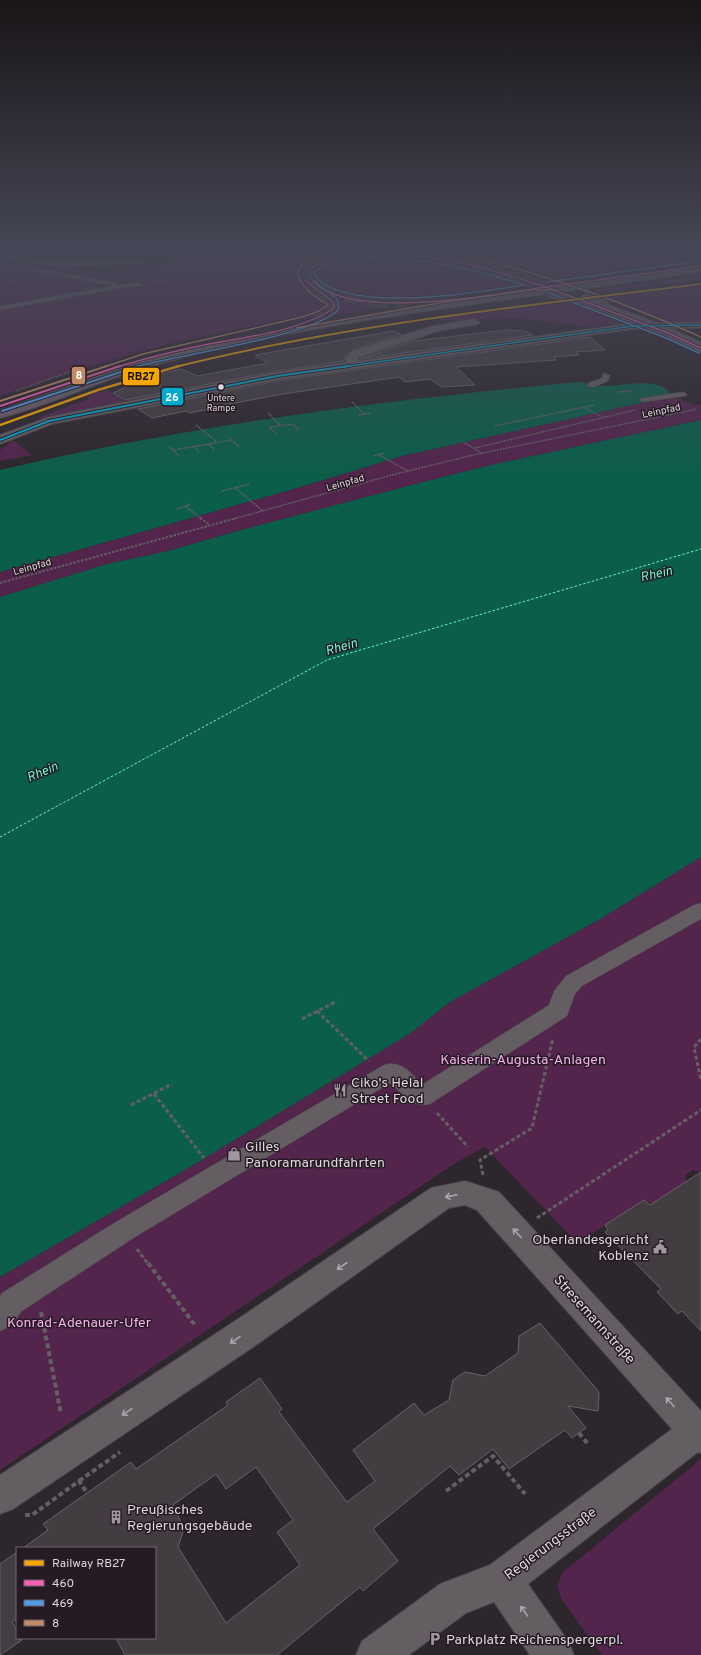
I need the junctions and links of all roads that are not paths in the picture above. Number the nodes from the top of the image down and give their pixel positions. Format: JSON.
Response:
{"nodes":[{"id":1,"x":296,"y":324,"type":"tunnel mouth"},
{"id":2,"x":315,"y":324,"type":"tunnel mouth"},
{"id":3,"x":325,"y":324,"type":"tunnel mouth"},
{"id":4,"x":346,"y":324,"type":"edge"},
{"id":5,"x":460,"y":324,"type":"edge"},
{"id":6,"x":644,"y":324,"type":"edge"},
{"id":7,"x":653,"y":324,"type":"edge"},
{"id":8,"x":701,"y":325,"type":"edge"},
{"id":9,"x":265,"y":333,"type":"junction"},
{"id":10,"x":701,"y":342,"type":"edge"},
{"id":11,"x":701,"y":348,"type":"edge"},
{"id":12,"x":357,"y":364,"type":"junction"},
{"id":13,"x":606,"y":374,"type":"dead end"},
{"id":14,"x":103,"y":377,"type":"junction"},
{"id":15,"x":591,"y":384,"type":"dead end"},
{"id":16,"x":683,"y":394,"type":"dead end"},
{"id":17,"x":643,"y":400,"type":"dead end"},
{"id":18,"x":0,"y":406,"type":"edge"},
{"id":19,"x":0,"y":414,"type":"edge"},
{"id":20,"x":0,"y":440,"type":"edge"},
{"id":21,"x":701,"y":910,"type":"edge"},
{"id":22,"x":0,"y":1318,"type":"edge"},
{"id":23,"x":699,"y":1434,"type":"edge"},
{"id":24,"x":11,"y":1505,"type":"edge"},
{"id":25,"x":502,"y":1580,"type":"junction"},
{"id":26,"x":376,"y":1655,"type":"edge"},
{"id":27,"x":554,"y":1655,"type":"edge"}],
"edges":[{"from":1,"to":9,"type":"highway"},
{"from":2,"to":9,"type":"highway"},
{"from":3,"to":14,"type":"highway"},
{"from":4,"to":14,"type":"highway"},
{"from":5,"to":12,"type":"street"},
{"from":6,"to":11,"type":"main road","bridge":true},
{"from":7,"to":10,"type":"main road"},
{"from":8,"to":12,"type":"street"},
{"from":9,"to":18,"type":"highway"},
{"from":12,"to":20,"type":"street"},
{"from":13,"to":15,"type":"lane"},
{"from":14,"to":19,"type":"highway"},
{"from":16,"to":17,"type":"lane"},
{"from":21,"to":22,"type":"street"},
{"from":23,"to":24,"type":"street","name":"Stresemannstraße","one_way":true},
{"from":23,"to":25,"type":"street","name":"Regierungsstraße"},
{"from":25,"to":26,"type":"street","name":"Regierungsstraße"},
{"from":27,"to":25,"type":"street","one_way":true}]}
